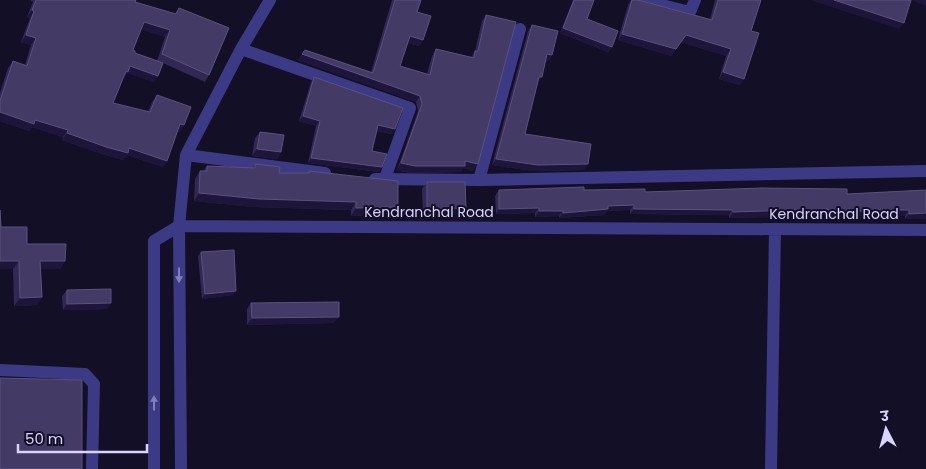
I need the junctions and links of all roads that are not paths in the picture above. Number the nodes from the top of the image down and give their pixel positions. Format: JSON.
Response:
{"nodes":[{"id":1,"x":270,"y":0,"type":"edge"},
{"id":2,"x":641,"y":0,"type":"edge"},
{"id":3,"x":695,"y":0,"type":"edge"},
{"id":4,"x":520,"y":29,"type":"dead end"},
{"id":5,"x":241,"y":48,"type":"junction"},
{"id":6,"x":186,"y":156,"type":"junction"},
{"id":7,"x":926,"y":170,"type":"edge"},
{"id":8,"x":335,"y":174,"type":"edge"},
{"id":9,"x":365,"y":178,"type":"edge"},
{"id":10,"x":479,"y":180,"type":"junction"},
{"id":11,"x":384,"y":181,"type":"junction"},
{"id":12,"x":179,"y":226,"type":"junction"},
{"id":13,"x":775,"y":229,"type":"junction"},
{"id":14,"x":926,"y":230,"type":"edge"},
{"id":15,"x":0,"y":370,"type":"edge"},
{"id":16,"x":92,"y":469,"type":"edge"},
{"id":17,"x":154,"y":469,"type":"edge"},
{"id":18,"x":181,"y":469,"type":"edge"},
{"id":19,"x":771,"y":469,"type":"edge"}],
"edges":[{"from":1,"to":5,"type":"street"},
{"from":2,"to":3,"type":"street"},
{"from":4,"to":10,"type":"street"},
{"from":5,"to":6,"type":"street"},
{"from":5,"to":11,"type":"street"},
{"from":6,"to":8,"type":"street"},
{"from":6,"to":12,"type":"street"},
{"from":7,"to":10,"type":"street"},
{"from":9,"to":11,"type":"street"},
{"from":10,"to":11,"type":"street"},
{"from":12,"to":13,"type":"street","name":"Kendranchal Road"},
{"from":17,"to":12,"type":"street","one_way":true},
{"from":12,"to":18,"type":"street","one_way":true},
{"from":13,"to":14,"type":"street","name":"Kendranchal Road"},
{"from":13,"to":19,"type":"street"},
{"from":15,"to":16,"type":"street"}]}
